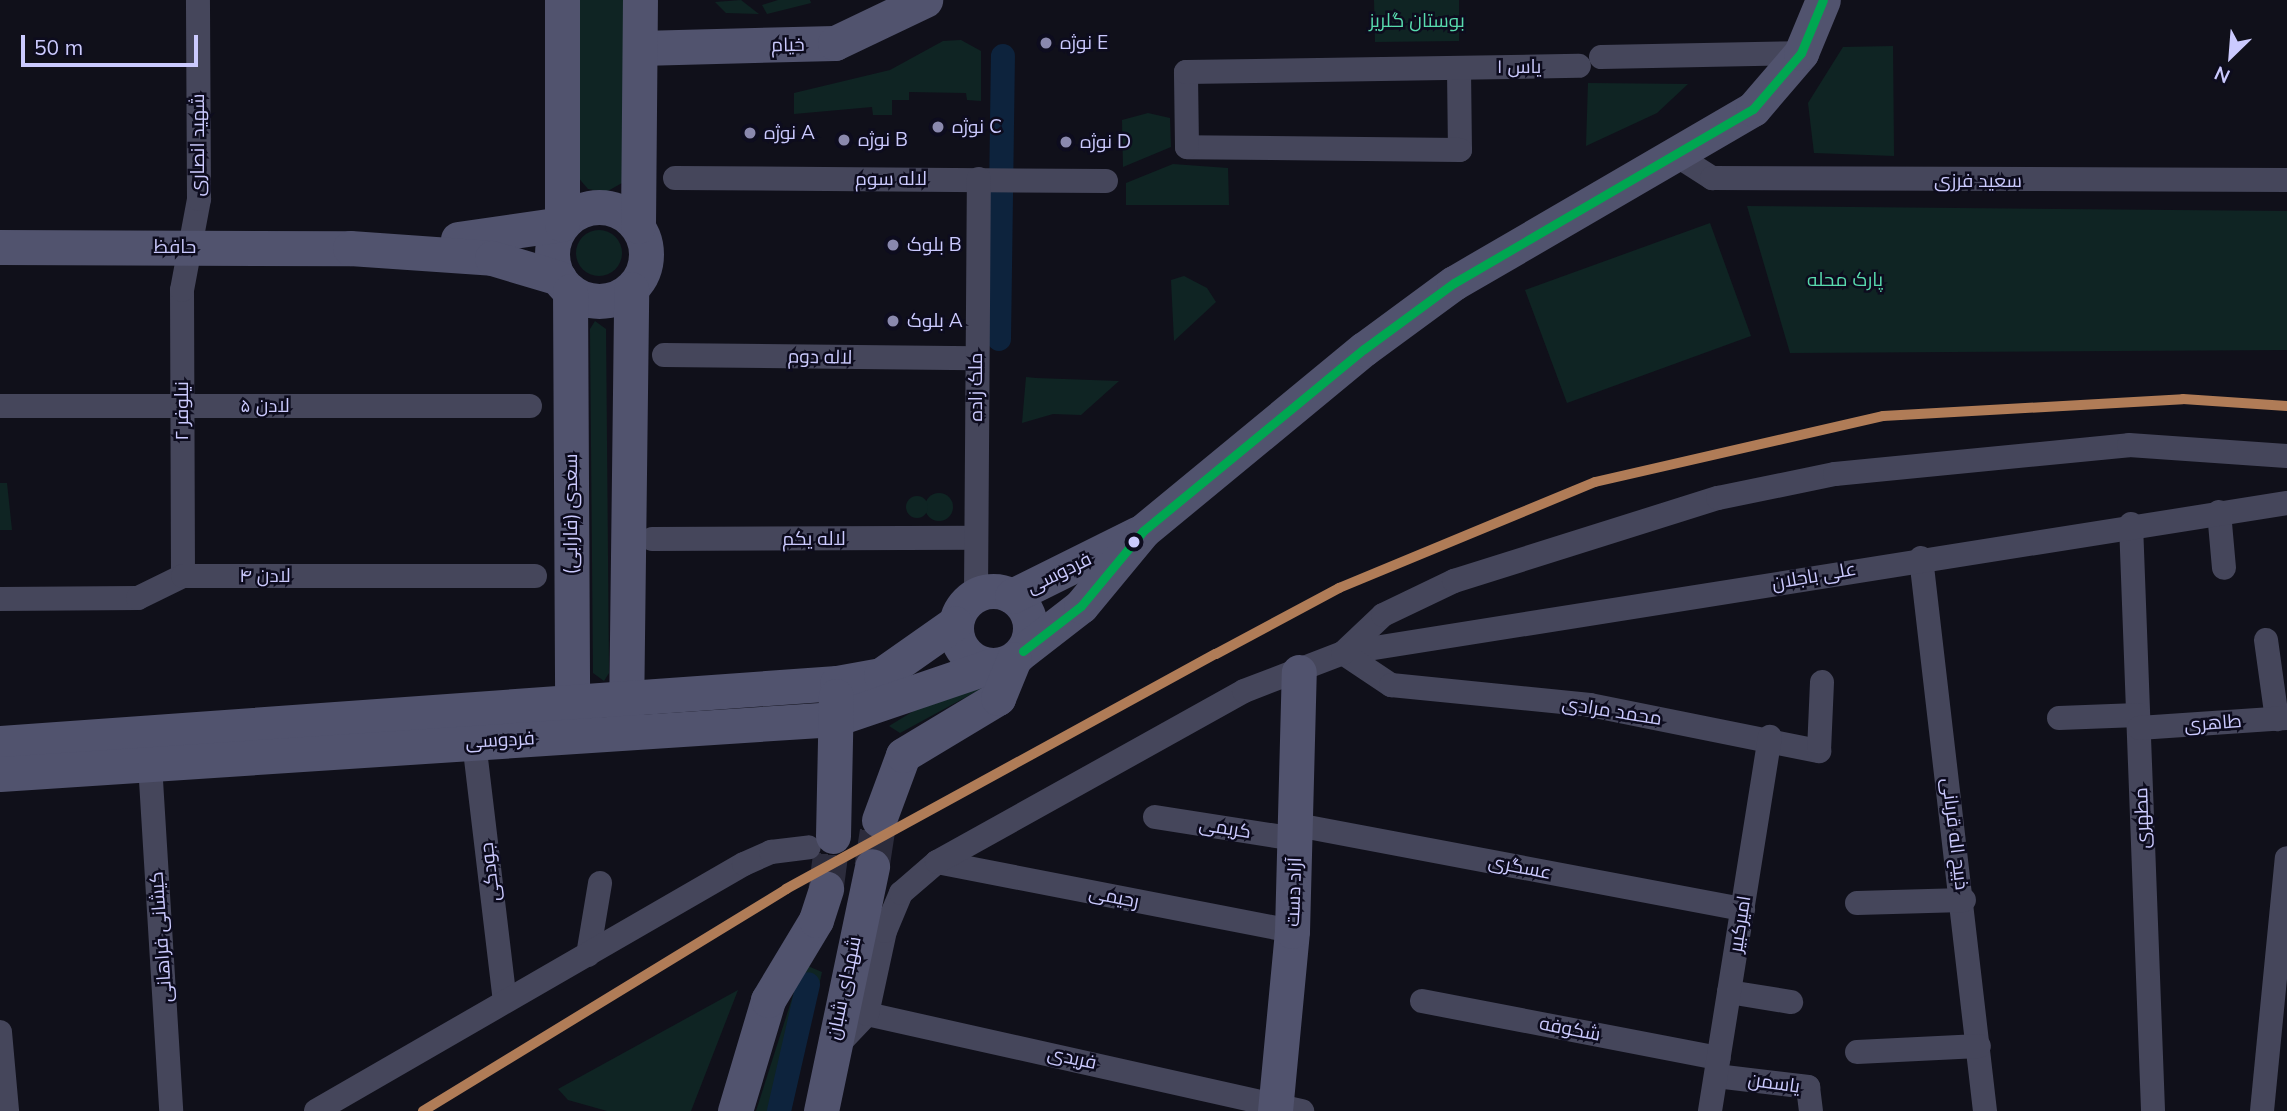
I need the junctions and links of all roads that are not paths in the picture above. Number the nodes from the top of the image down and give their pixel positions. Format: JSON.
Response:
{"nodes":[{"id":1,"x":198,"y":0,"type":"edge"},
{"id":2,"x":562,"y":0,"type":"edge"},
{"id":3,"x":640,"y":0,"type":"edge"},
{"id":4,"x":925,"y":0,"type":"edge"},
{"id":5,"x":1823,"y":0,"type":"edge"},
{"id":6,"x":640,"y":48,"type":"junction"},
{"id":7,"x":1801,"y":53,"type":"junction"},
{"id":8,"x":1459,"y":70,"type":"junction"},
{"id":9,"x":1676,"y":155,"type":"junction"},
{"id":10,"x":675,"y":178,"type":"dead end"},
{"id":11,"x":984,"y":180,"type":"junction"},
{"id":12,"x":2287,"y":180,"type":"edge"},
{"id":13,"x":1106,"y":181,"type":"dead end"},
{"id":14,"x":562,"y":224,"type":"junction"},
{"id":15,"x":638,"y":226,"type":"junction"},
{"id":16,"x":0,"y":247,"type":"edge"},
{"id":17,"x":188,"y":247,"type":"junction"},
{"id":18,"x":350,"y":248,"type":"junction"},
{"id":19,"x":564,"y":285,"type":"junction"},
{"id":20,"x":631,"y":289,"type":"junction"},
{"id":21,"x":664,"y":355,"type":"dead end"},
{"id":22,"x":976,"y":358,"type":"junction"},
{"id":23,"x":0,"y":406,"type":"edge"},
{"id":24,"x":182,"y":406,"type":"junction"},
{"id":25,"x":530,"y":406,"type":"dead end"},
{"id":26,"x":2287,"y":456,"type":"edge"},
{"id":27,"x":2287,"y":503,"type":"edge"},
{"id":28,"x":2219,"y":512,"type":"junction"},
{"id":29,"x":2131,"y":524,"type":"junction"},
{"id":30,"x":1143,"y":531,"type":"junction"},
{"id":31,"x":976,"y":538,"type":"junction"},
{"id":32,"x":652,"y":540,"type":"dead end"},
{"id":33,"x":1921,"y":558,"type":"junction"},
{"id":34,"x":2224,"y":568,"type":"dead end"},
{"id":35,"x":183,"y":576,"type":"junction"},
{"id":36,"x":535,"y":576,"type":"dead end"},
{"id":37,"x":976,"y":594,"type":"junction"},
{"id":38,"x":1012,"y":596,"type":"junction"},
{"id":39,"x":0,"y":598,"type":"edge"},
{"id":40,"x":955,"y":623,"type":"junction"},
{"id":41,"x":2266,"y":640,"type":"dead end"},
{"id":42,"x":1343,"y":653,"type":"junction"},
{"id":43,"x":1009,"y":659,"type":"junction"},
{"id":44,"x":1299,"y":672,"type":"junction"},
{"id":45,"x":1822,"y":681,"type":"dead end"},
{"id":46,"x":837,"y":683,"type":"junction"},
{"id":47,"x":626,"y":699,"type":"junction"},
{"id":48,"x":572,"y":701,"type":"junction"},
{"id":49,"x":2059,"y":718,"type":"dead end"},
{"id":50,"x":2282,"y":719,"type":"edge"},
{"id":51,"x":2139,"y":721,"type":"junction"},
{"id":52,"x":626,"y":734,"type":"junction"},
{"id":53,"x":834,"y":734,"type":"junction"},
{"id":54,"x":572,"y":737,"type":"junction"},
{"id":55,"x":1770,"y":737,"type":"junction"},
{"id":56,"x":474,"y":742,"type":"junction"},
{"id":57,"x":0,"y":743,"type":"edge"},
{"id":58,"x":150,"y":764,"type":"junction"},
{"id":59,"x":0,"y":774,"type":"edge"},
{"id":60,"x":1155,"y":817,"type":"dead end"},
{"id":61,"x":880,"y":820,"type":"tunnel mouth"},
{"id":62,"x":1296,"y":832,"type":"junction"},
{"id":63,"x":821,"y":841,"type":"joint"},
{"id":64,"x":2287,"y":858,"type":"edge"},
{"id":65,"x":937,"y":862,"type":"junction"},
{"id":66,"x":872,"y":866,"type":"tunnel mouth"},
{"id":67,"x":600,"y":883,"type":"dead end"},
{"id":68,"x":827,"y":889,"type":"tunnel mouth"},
{"id":69,"x":1964,"y":900,"type":"junction"},
{"id":70,"x":1857,"y":903,"type":"dead end"},
{"id":71,"x":1743,"y":909,"type":"junction"},
{"id":72,"x":1292,"y":931,"type":"junction"},
{"id":73,"x":2284,"y":953,"type":"edge"},
{"id":74,"x":588,"y":955,"type":"junction"},
{"id":75,"x":1729,"y":992,"type":"junction"},
{"id":76,"x":505,"y":1001,"type":"junction"},
{"id":77,"x":1422,"y":1001,"type":"dead end"},
{"id":78,"x":1791,"y":1002,"type":"dead end"},
{"id":79,"x":867,"y":1014,"type":"junction"},
{"id":80,"x":0,"y":1032,"type":"edge"},
{"id":81,"x":1979,"y":1046,"type":"junction"},
{"id":82,"x":831,"y":1052,"type":"junction"},
{"id":83,"x":1857,"y":1052,"type":"dead end"},
{"id":84,"x":1717,"y":1067,"type":"junction"},
{"id":85,"x":1284,"y":1108,"type":"edge"},
{"id":86,"x":8,"y":1111,"type":"edge"},
{"id":87,"x":171,"y":1111,"type":"edge"},
{"id":88,"x":316,"y":1111,"type":"edge"},
{"id":89,"x":735,"y":1111,"type":"edge"},
{"id":90,"x":821,"y":1111,"type":"edge"},
{"id":91,"x":1710,"y":1111,"type":"edge"},
{"id":92,"x":1811,"y":1111,"type":"edge"},
{"id":93,"x":1985,"y":1111,"type":"edge"},
{"id":94,"x":2154,"y":1111,"type":"edge"},
{"id":95,"x":2262,"y":1111,"type":"edge"}],
"edges":[{"from":1,"to":17,"type":"street","name":"شهید انصاری"},
{"from":2,"to":14,"type":"street"},
{"from":3,"to":6,"type":"street"},
{"from":4,"to":6,"type":"street","name":"خیام"},
{"from":5,"to":7,"type":"street"},
{"from":6,"to":15,"type":"street"},
{"from":7,"to":8,"type":"street","name":"یاس ۱"},
{"from":7,"to":9,"type":"street","name":"فردوسی"},
{"from":8,"to":8,"type":"street","name":"یاس ۱"},
{"from":9,"to":12,"type":"street","name":"سعید فرزی"},
{"from":9,"to":30,"type":"street","name":"فردوسی"},
{"from":10,"to":11,"type":"street","name":"لاله سوم"},
{"from":11,"to":13,"type":"street","name":"لاله سوم"},
{"from":11,"to":22,"type":"street","name":"ملک زاده"},
{"from":14,"to":15,"type":"street"},
{"from":14,"to":18,"type":"street"},
{"from":14,"to":19,"type":"street"},
{"from":15,"to":20,"type":"street"},
{"from":16,"to":17,"type":"street","name":"حافظ"},
{"from":17,"to":18,"type":"street","name":"حافظ"},
{"from":17,"to":24,"type":"street","name":"نیلوفر ۲"},
{"from":18,"to":19,"type":"street"},
{"from":19,"to":20,"type":"street"},
{"from":19,"to":48,"type":"street","name":"سعدی (فارابی)"},
{"from":20,"to":47,"type":"street"},
{"from":21,"to":22,"type":"street","name":"لاله دوم"},
{"from":22,"to":31,"type":"street","name":"ملک زاده"},
{"from":23,"to":24,"type":"street","name":"لادن ۵"},
{"from":24,"to":25,"type":"street","name":"لادن ۵"},
{"from":24,"to":35,"type":"street","name":"نیلوفر ۲"},
{"from":26,"to":42,"type":"street"},
{"from":27,"to":28,"type":"street","name":"علی باجلان"},
{"from":28,"to":29,"type":"street","name":"علی باجلان"},
{"from":28,"to":34,"type":"street"},
{"from":29,"to":33,"type":"street","name":"علی باجلان"},
{"from":29,"to":51,"type":"street","name":"مطهری"},
{"from":30,"to":38,"type":"street","name":"فردوسی"},
{"from":30,"to":43,"type":"street","name":"فردوسی"},
{"from":31,"to":32,"type":"street","name":"لاله یکم"},
{"from":31,"to":37,"type":"street","name":"ملک زاده"},
{"from":33,"to":42,"type":"street","name":"علی باجلان"},
{"from":33,"to":69,"type":"street","name":"ذبیح اله قربانی"},
{"from":35,"to":36,"type":"street","name":"لادن ۴"},
{"from":35,"to":39,"type":"street","name":"لادن ۴"},
{"from":37,"to":38,"type":"street"},
{"from":37,"to":40,"type":"street"},
{"from":38,"to":43,"type":"street"},
{"from":40,"to":43,"type":"street"},
{"from":40,"to":46,"type":"street","name":"فردوسی"},
{"from":41,"to":50,"type":"street"},
{"from":42,"to":44,"type":"street"},
{"from":42,"to":55,"type":"street","name":"محمد مرادی"},
{"from":43,"to":53,"type":"street","name":"فردوسی"},
{"from":43,"to":61,"type":"street"},
{"from":44,"to":62,"type":"street","name":"آزاد دست"},
{"from":44,"to":65,"type":"street"},
{"from":45,"to":55,"type":"street","name":"محمد مرادی"},
{"from":46,"to":47,"type":"street","name":"فردوسی"},
{"from":46,"to":53,"type":"street"},
{"from":47,"to":48,"type":"street","name":"فردوسی"},
{"from":47,"to":52,"type":"street"},
{"from":48,"to":54,"type":"street","name":"سعدی (فارابی)"},
{"from":48,"to":57,"type":"street","name":"فردوسی"},
{"from":49,"to":51,"type":"street","name":"طاهری"},
{"from":50,"to":51,"type":"street","name":"طاهری"},
{"from":51,"to":94,"type":"street","name":"مطهری"},
{"from":52,"to":53,"type":"street","name":"فردوسی"},
{"from":52,"to":54,"type":"street","name":"فردوسی"},
{"from":53,"to":63,"type":"street"},
{"from":54,"to":56,"type":"street","name":"فردوسی"},
{"from":55,"to":71,"type":"street","name":"امیرکبیر"},
{"from":56,"to":58,"type":"street","name":"فردوسی"},
{"from":56,"to":76,"type":"street","name":"جودکی"},
{"from":58,"to":59,"type":"street","name":"فردوسی"},
{"from":58,"to":87,"type":"street","name":"کیشانی فراهانی"},
{"from":60,"to":62,"type":"street","name":"کریمی"},
{"from":62,"to":71,"type":"street","name":"عسگری"},
{"from":62,"to":72,"type":"street","name":"آزاد دست"},
{"from":63,"to":74,"type":"street"},
{"from":64,"to":73,"type":"street"},
{"from":65,"to":72,"type":"street","name":"رحیمی"},
{"from":65,"to":79,"type":"street"},
{"from":66,"to":82,"type":"street","name":"شهدای شبان"},
{"from":67,"to":74,"type":"street"},
{"from":68,"to":89,"type":"street"},
{"from":69,"to":70,"type":"street"},
{"from":69,"to":81,"type":"street","name":"ذبیح اله قربانی"},
{"from":71,"to":75,"type":"street","name":"امیرکبیر"},
{"from":72,"to":85,"type":"street","name":"آزاد دست"},
{"from":73,"to":95,"type":"street"},
{"from":74,"to":76,"type":"street"},
{"from":75,"to":78,"type":"street"},
{"from":75,"to":84,"type":"street","name":"امیرکبیر"},
{"from":76,"to":88,"type":"street"},
{"from":77,"to":84,"type":"street","name":"شکوفه"},
{"from":79,"to":82,"type":"street"},
{"from":79,"to":85,"type":"street","name":"فریدی"},
{"from":80,"to":86,"type":"street"},
{"from":81,"to":83,"type":"street"},
{"from":81,"to":93,"type":"street","name":"ذبیح اله قربانی"},
{"from":82,"to":90,"type":"street","name":"شهدای شبان"},
{"from":84,"to":91,"type":"street","name":"امیرکبیر"},
{"from":84,"to":92,"type":"street","name":"یاسمن"}]}
